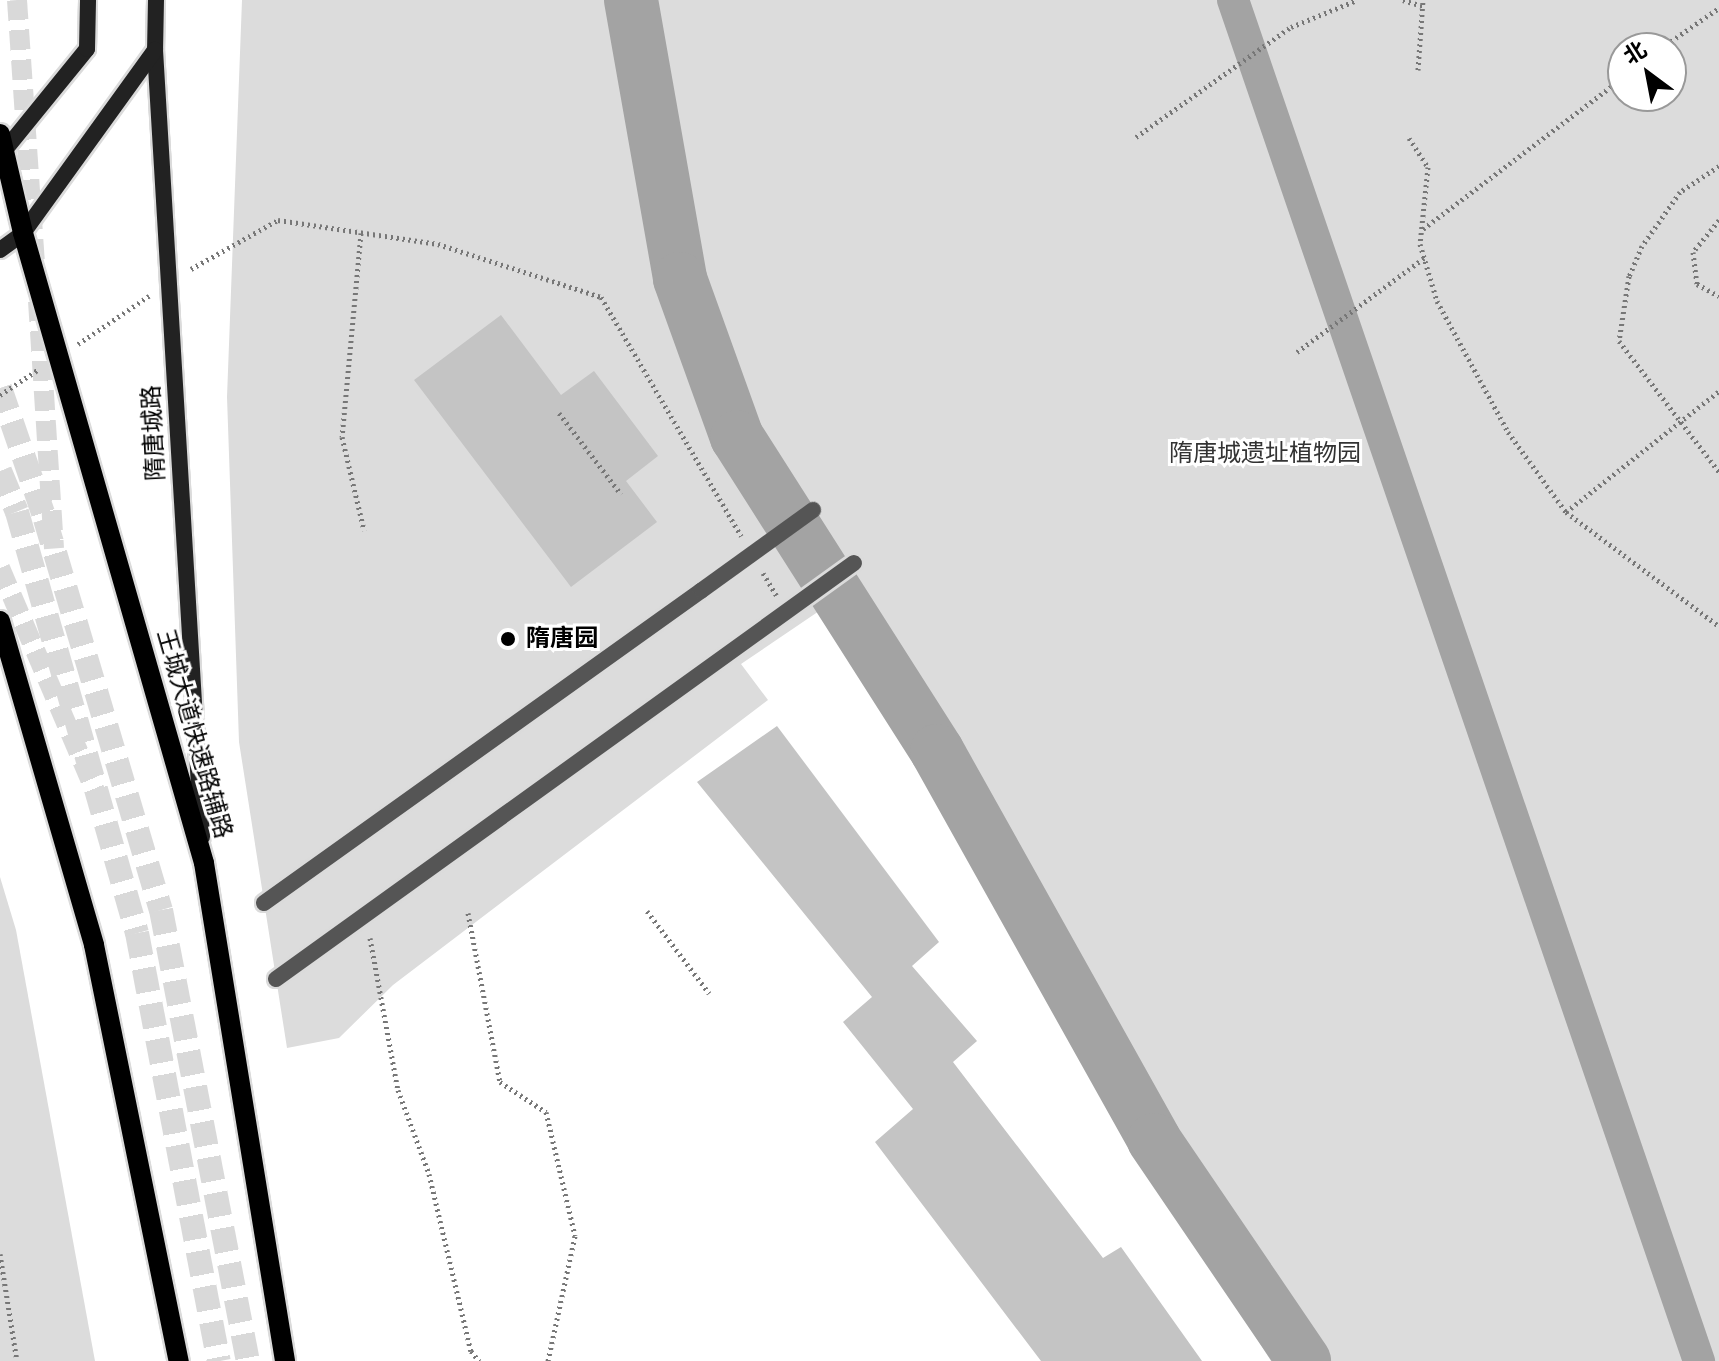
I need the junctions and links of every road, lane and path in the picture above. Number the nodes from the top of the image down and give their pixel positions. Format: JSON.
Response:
{"nodes":[{"id":1,"x":88,"y":0,"type":"edge"},
{"id":2,"x":156,"y":0,"type":"edge"},
{"id":3,"x":1357,"y":0,"type":"edge"},
{"id":4,"x":1403,"y":0,"type":"edge"},
{"id":5,"x":1423,"y":3,"type":"edge"},
{"id":6,"x":1719,"y":8,"type":"edge"},
{"id":7,"x":1684,"y":32,"type":"edge"},
{"id":8,"x":155,"y":50,"type":"junction"},
{"id":9,"x":1418,"y":70,"type":"dead end"},
{"id":10,"x":1607,"y":90,"type":"edge"},
{"id":11,"x":1136,"y":137,"type":"dead end"},
{"id":12,"x":1409,"y":138,"type":"dead end"},
{"id":13,"x":2,"y":147,"type":"edge"},
{"id":14,"x":1719,"y":166,"type":"edge"},
{"id":15,"x":1719,"y":220,"type":"edge"},
{"id":16,"x":1422,"y":230,"type":"junction"},
{"id":17,"x":23,"y":233,"type":"junction"},
{"id":18,"x":361,"y":233,"type":"junction"},
{"id":19,"x":0,"y":250,"type":"edge"},
{"id":20,"x":1424,"y":258,"type":"junction"},
{"id":21,"x":169,"y":282,"type":"junction"},
{"id":22,"x":1719,"y":296,"type":"edge"},
{"id":23,"x":1297,"y":352,"type":"dead end"},
{"id":24,"x":59,"y":357,"type":"junction"},
{"id":25,"x":1719,"y":391,"type":"edge"},
{"id":26,"x":0,"y":395,"type":"edge"},
{"id":27,"x":559,"y":413,"type":"dead end"},
{"id":28,"x":1680,"y":422,"type":"junction"},
{"id":29,"x":1719,"y":472,"type":"edge"},
{"id":30,"x":621,"y":494,"type":"dead end"},
{"id":31,"x":813,"y":510,"type":"dead end"},
{"id":32,"x":1566,"y":512,"type":"junction"},
{"id":33,"x":364,"y":530,"type":"dead end"},
{"id":34,"x":752,"y":554,"type":"junction"},
{"id":35,"x":854,"y":563,"type":"dead end"},
{"id":36,"x":786,"y":612,"type":"junction"},
{"id":37,"x":0,"y":621,"type":"edge"},
{"id":38,"x":1719,"y":626,"type":"edge"},
{"id":39,"x":204,"y":863,"type":"junction"},
{"id":40,"x":264,"y":903,"type":"dead end"},
{"id":41,"x":647,"y":911,"type":"dead end"},
{"id":42,"x":468,"y":913,"type":"dead end"},
{"id":43,"x":366,"y":914,"type":"junction"},
{"id":44,"x":276,"y":979,"type":"dead end"},
{"id":45,"x":709,"y":993,"type":"dead end"},
{"id":46,"x":0,"y":1254,"type":"edge"},
{"id":47,"x":17,"y":1361,"type":"edge"},
{"id":48,"x":179,"y":1361,"type":"edge"},
{"id":49,"x":285,"y":1361,"type":"edge"},
{"id":50,"x":479,"y":1361,"type":"edge"},
{"id":51,"x":548,"y":1361,"type":"edge"}],
"edges":[{"from":1,"to":13,"type":"main road"},
{"from":2,"to":8,"type":"main road","name":"隋唐城路"},
{"from":3,"to":11,"type":"path"},
{"from":4,"to":5,"type":"path"},
{"from":5,"to":9,"type":"path"},
{"from":6,"to":7,"type":"path"},
{"from":8,"to":17,"type":"main road"},
{"from":8,"to":21,"type":"main road","name":"隋唐城路"},
{"from":10,"to":16,"type":"path"},
{"from":12,"to":16,"type":"path"},
{"from":13,"to":17,"type":"main road","name":"王城大道快速路辅路"},
{"from":14,"to":28,"type":"path"},
{"from":15,"to":22,"type":"path"},
{"from":16,"to":20,"type":"path"},
{"from":17,"to":19,"type":"main road"},
{"from":17,"to":24,"type":"main road","name":"王城大道快速路辅路"},
{"from":18,"to":21,"type":"path"},
{"from":18,"to":33,"type":"path"},
{"from":18,"to":34,"type":"path"},
{"from":20,"to":23,"type":"path"},
{"from":20,"to":32,"type":"path"},
{"from":21,"to":24,"type":"path"},
{"from":21,"to":39,"type":"main road","name":"隋唐城路"},
{"from":24,"to":26,"type":"path"},
{"from":24,"to":39,"type":"main road","name":"王城大道快速路辅路"},
{"from":25,"to":28,"type":"path"},
{"from":27,"to":30,"type":"path"},
{"from":28,"to":29,"type":"path"},
{"from":28,"to":32,"type":"path"},
{"from":31,"to":34,"type":"street","bridge":true},
{"from":32,"to":38,"type":"path"},
{"from":34,"to":36,"type":"path"},
{"from":34,"to":40,"type":"street","bridge":true},
{"from":35,"to":36,"type":"street"},
{"from":36,"to":43,"type":"street"},
{"from":37,"to":48,"type":"main road"},
{"from":39,"to":49,"type":"main road","name":"王城大道快速路辅路"},
{"from":41,"to":45,"type":"path"},
{"from":42,"to":51,"type":"path"},
{"from":43,"to":44,"type":"street"},
{"from":43,"to":50,"type":"path"},
{"from":46,"to":47,"type":"path"}]}
